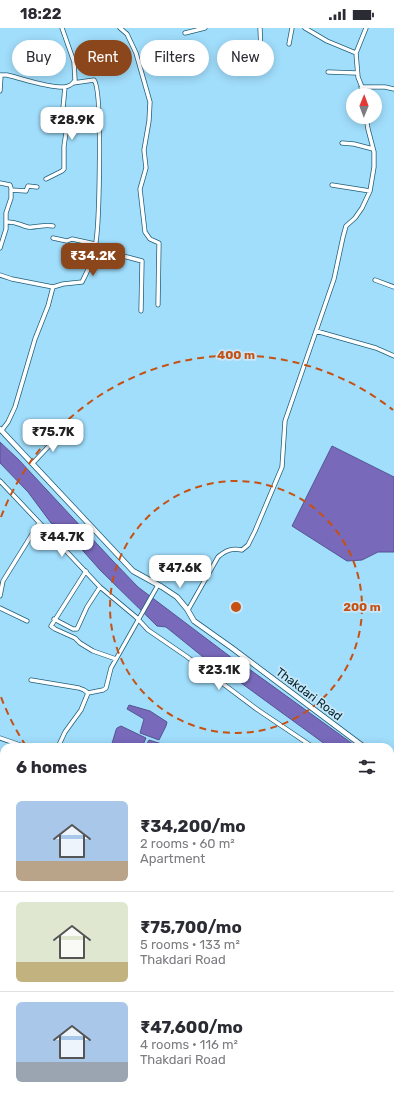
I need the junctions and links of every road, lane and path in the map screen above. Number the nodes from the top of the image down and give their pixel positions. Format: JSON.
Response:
{"nodes":[{"id":1,"x":62,"y":28,"type":"edge"},
{"id":2,"x":120,"y":28,"type":"edge"},
{"id":3,"x":206,"y":28,"type":"edge"},
{"id":4,"x":260,"y":28,"type":"edge"},
{"id":5,"x":292,"y":28,"type":"edge"},
{"id":6,"x":305,"y":28,"type":"edge"},
{"id":7,"x":366,"y":28,"type":"edge"},
{"id":8,"x":186,"y":33,"type":"dead end"},
{"id":9,"x":260,"y":40,"type":"edge"},
{"id":10,"x":289,"y":44,"type":"dead end"},
{"id":11,"x":356,"y":53,"type":"junction"},
{"id":12,"x":328,"y":72,"type":"dead end"},
{"id":13,"x":357,"y":73,"type":"junction"},
{"id":14,"x":1,"y":75,"type":"edge"},
{"id":15,"x":73,"y":83,"type":"junction"},
{"id":16,"x":65,"y":87,"type":"junction"},
{"id":17,"x":362,"y":87,"type":"joint"},
{"id":18,"x":394,"y":89,"type":"edge"},
{"id":19,"x":0,"y":91,"type":"edge"},
{"id":20,"x":367,"y":124,"type":"edge"},
{"id":21,"x":342,"y":143,"type":"dead end"},
{"id":22,"x":373,"y":149,"type":"junction"},
{"id":23,"x":46,"y":179,"type":"dead end"},
{"id":24,"x":0,"y":183,"type":"edge"},
{"id":25,"x":332,"y":185,"type":"dead end"},
{"id":26,"x":37,"y":187,"type":"dead end"},
{"id":27,"x":11,"y":190,"type":"junction"},
{"id":28,"x":370,"y":191,"type":"junction"},
{"id":29,"x":6,"y":222,"type":"junction"},
{"id":30,"x":53,"y":226,"type":"dead end"},
{"id":31,"x":53,"y":238,"type":"dead end"},
{"id":32,"x":96,"y":244,"type":"junction"},
{"id":33,"x":0,"y":248,"type":"edge"},
{"id":34,"x":93,"y":253,"type":"junction"},
{"id":35,"x":0,"y":275,"type":"edge"},
{"id":36,"x":375,"y":280,"type":"dead end"},
{"id":37,"x":53,"y":287,"type":"junction"},
{"id":38,"x":394,"y":287,"type":"edge"},
{"id":39,"x":158,"y":305,"type":"dead end"},
{"id":40,"x":141,"y":311,"type":"dead end"},
{"id":41,"x":316,"y":331,"type":"junction"},
{"id":42,"x":394,"y":356,"type":"edge"},
{"id":43,"x":1,"y":430,"type":"edge"},
{"id":44,"x":57,"y":432,"type":"dead end"},
{"id":45,"x":33,"y":463,"type":"junction"},
{"id":46,"x":0,"y":481,"type":"edge"},
{"id":47,"x":39,"y":523,"type":"junction"},
{"id":48,"x":86,"y":571,"type":"junction"},
{"id":49,"x":158,"y":585,"type":"junction"},
{"id":50,"x":100,"y":586,"type":"junction"},
{"id":51,"x":0,"y":596,"type":"edge"},
{"id":52,"x":0,"y":608,"type":"edge"},
{"id":53,"x":188,"y":610,"type":"junction"},
{"id":54,"x":54,"y":619,"type":"junction"},
{"id":55,"x":138,"y":620,"type":"junction"},
{"id":56,"x":27,"y":621,"type":"dead end"},
{"id":57,"x":116,"y":659,"type":"junction"},
{"id":58,"x":32,"y":680,"type":"dead end"},
{"id":59,"x":88,"y":693,"type":"junction"},
{"id":60,"x":0,"y":738,"type":"edge"},
{"id":61,"x":14,"y":743,"type":"edge"},
{"id":62,"x":60,"y":743,"type":"edge"},
{"id":63,"x":307,"y":743,"type":"edge"},
{"id":64,"x":359,"y":743,"type":"edge"}],
"edges":[{"from":1,"to":15,"type":"street"},
{"from":2,"to":39,"type":"street"},
{"from":3,"to":8,"type":"street"},
{"from":4,"to":9,"type":"street"},
{"from":5,"to":10,"type":"street"},
{"from":6,"to":11,"type":"street"},
{"from":7,"to":11,"type":"street"},
{"from":11,"to":13,"type":"street"},
{"from":12,"to":13,"type":"street"},
{"from":13,"to":17,"type":"street"},
{"from":14,"to":16,"type":"street"},
{"from":14,"to":19,"type":"street"},
{"from":15,"to":16,"type":"street"},
{"from":15,"to":32,"type":"street"},
{"from":16,"to":23,"type":"street"},
{"from":17,"to":18,"type":"street"},
{"from":20,"to":22,"type":"street"},
{"from":21,"to":22,"type":"street"},
{"from":22,"to":28,"type":"street"},
{"from":24,"to":27,"type":"street"},
{"from":25,"to":28,"type":"street"},
{"from":26,"to":27,"type":"street"},
{"from":27,"to":29,"type":"street"},
{"from":28,"to":41,"type":"street"},
{"from":29,"to":30,"type":"street"},
{"from":29,"to":33,"type":"street"},
{"from":31,"to":32,"type":"street"},
{"from":32,"to":34,"type":"street"},
{"from":34,"to":37,"type":"street"},
{"from":34,"to":40,"type":"street"},
{"from":35,"to":37,"type":"street"},
{"from":36,"to":38,"type":"street"},
{"from":37,"to":43,"type":"street"},
{"from":41,"to":42,"type":"street"},
{"from":41,"to":53,"type":"street"},
{"from":43,"to":45,"type":"street","name":"Thakdari Road"},
{"from":44,"to":45,"type":"street"},
{"from":45,"to":49,"type":"street","name":"Thakdari Road"},
{"from":46,"to":47,"type":"street"},
{"from":47,"to":48,"type":"street"},
{"from":47,"to":51,"type":"street"},
{"from":48,"to":50,"type":"street"},
{"from":48,"to":54,"type":"street"},
{"from":49,"to":53,"type":"street","name":"Thakdari Road"},
{"from":49,"to":55,"type":"street"},
{"from":50,"to":54,"type":"street"},
{"from":50,"to":55,"type":"street"},
{"from":52,"to":56,"type":"street"},
{"from":53,"to":64,"type":"street","name":"Thakdari Road"},
{"from":54,"to":57,"type":"street"},
{"from":55,"to":57,"type":"street"},
{"from":55,"to":63,"type":"street"},
{"from":57,"to":59,"type":"street"},
{"from":58,"to":59,"type":"street"},
{"from":59,"to":62,"type":"street"},
{"from":60,"to":61,"type":"street"}]}
